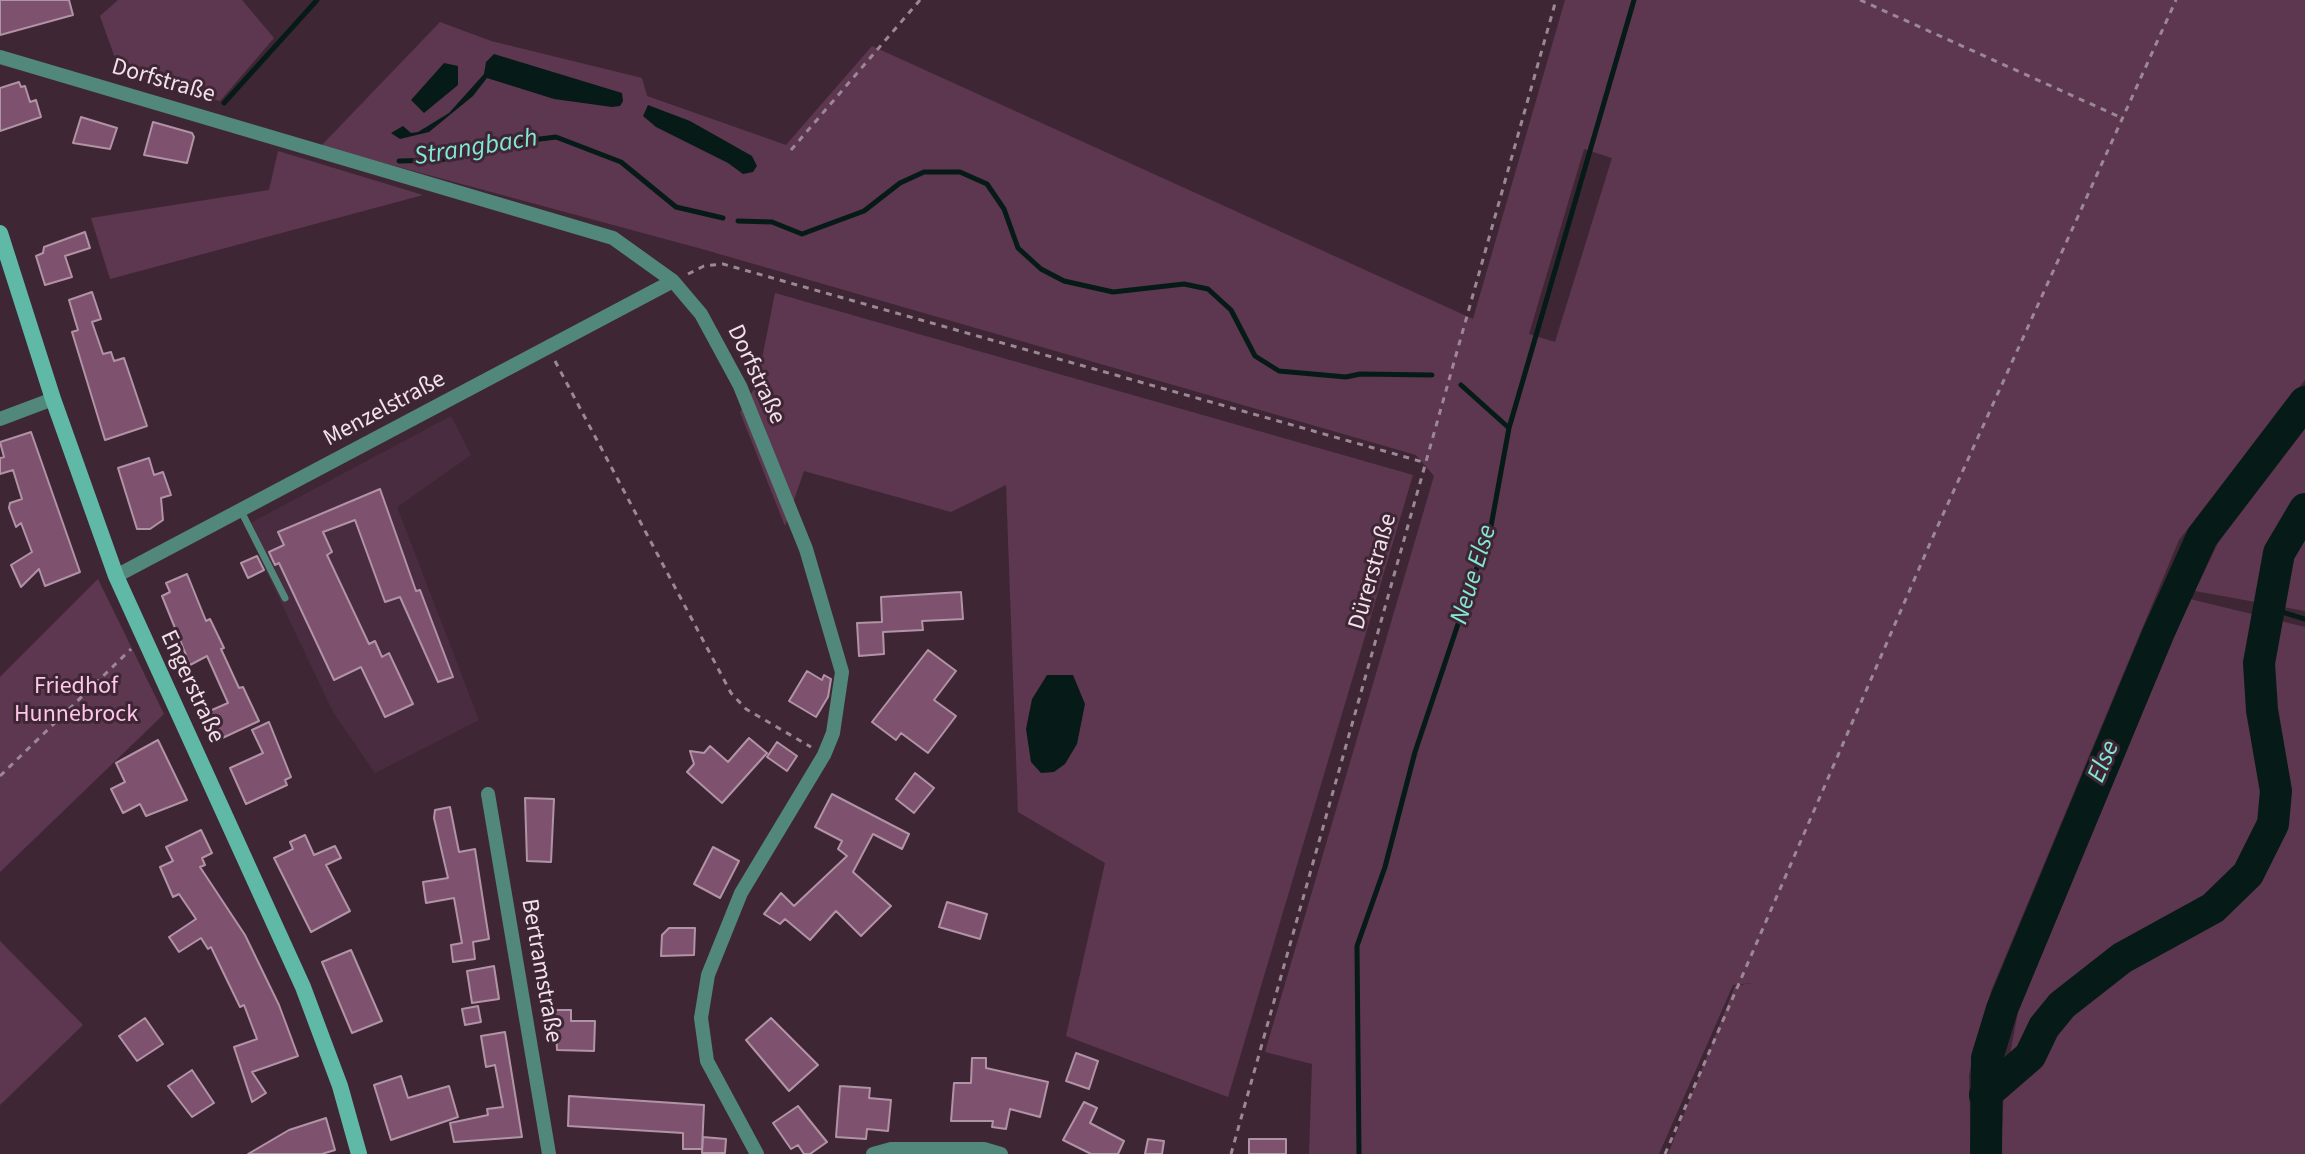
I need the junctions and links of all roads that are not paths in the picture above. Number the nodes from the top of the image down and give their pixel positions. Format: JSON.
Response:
{"nodes":[{"id":1,"x":0,"y":57,"type":"edge"},
{"id":2,"x":1,"y":242,"type":"edge"},
{"id":3,"x":673,"y":281,"type":"junction"},
{"id":4,"x":53,"y":399,"type":"junction"},
{"id":5,"x":0,"y":419,"type":"edge"},
{"id":6,"x":241,"y":511,"type":"junction"},
{"id":7,"x":116,"y":576,"type":"junction"},
{"id":8,"x":285,"y":598,"type":"dead end"},
{"id":9,"x":488,"y":794,"type":"dead end"},
{"id":10,"x":359,"y":1154,"type":"edge"},
{"id":11,"x":549,"y":1154,"type":"edge"},
{"id":12,"x":757,"y":1154,"type":"edge"},
{"id":13,"x":873,"y":1154,"type":"edge"},
{"id":14,"x":1001,"y":1154,"type":"edge"}],
"edges":[{"from":1,"to":3,"type":"street","name":"Dorfstraße"},
{"from":2,"to":4,"type":"main road","name":"Engerstraße"},
{"from":3,"to":6,"type":"street","name":"Menzelstraße"},
{"from":3,"to":12,"type":"street","name":"Dorfstraße"},
{"from":4,"to":5,"type":"street"},
{"from":4,"to":7,"type":"main road","name":"Engerstraße"},
{"from":6,"to":7,"type":"street","name":"Menzelstraße"},
{"from":6,"to":8,"type":"lane"},
{"from":7,"to":10,"type":"main road","name":"Engerstraße"},
{"from":9,"to":11,"type":"street","name":"Bertramstraße"},
{"from":13,"to":14,"type":"street"}]}
